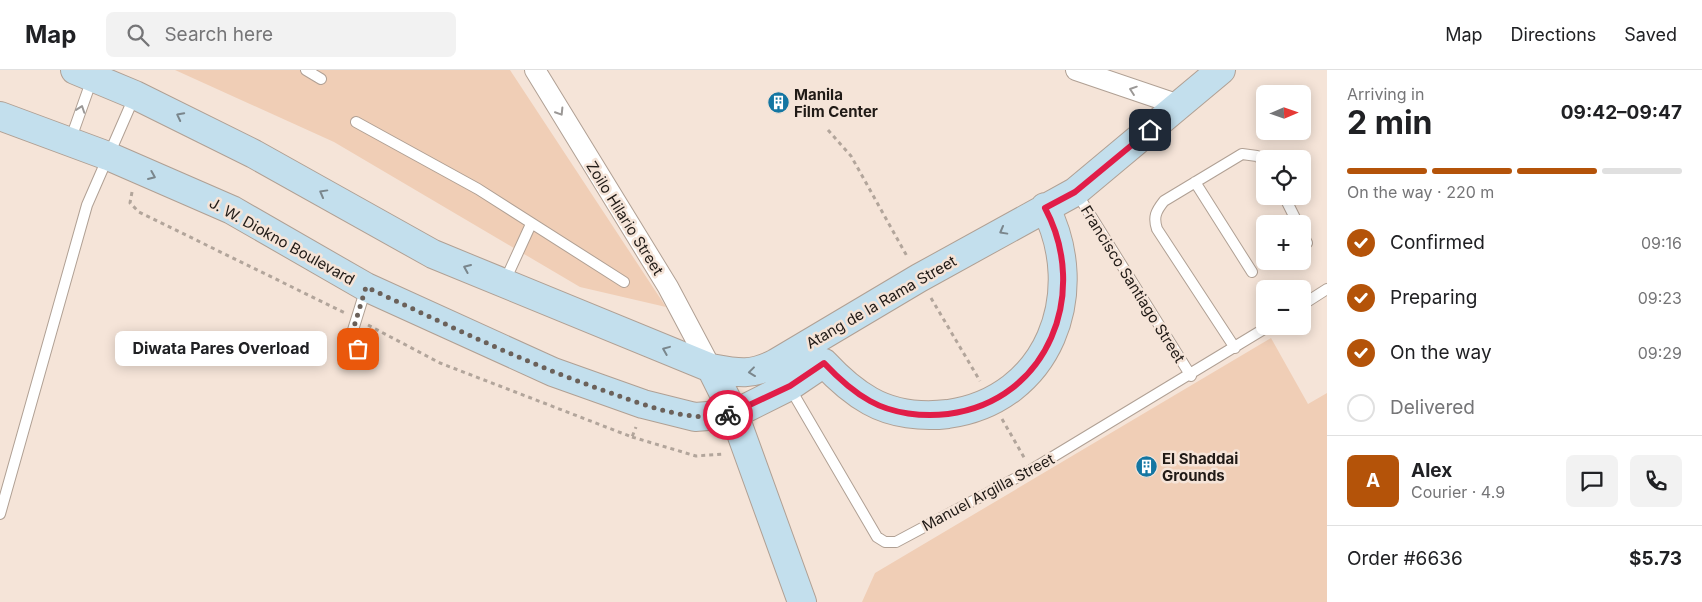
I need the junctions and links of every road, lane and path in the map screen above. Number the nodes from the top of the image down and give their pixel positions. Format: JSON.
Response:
{"nodes":[{"id":1,"x":306,"y":70,"type":"edge"},
{"id":2,"x":535,"y":70,"type":"edge"},
{"id":3,"x":1076,"y":70,"type":"edge"},
{"id":4,"x":1221,"y":70,"type":"edge"},
{"id":5,"x":88,"y":72,"type":"edge"},
{"id":6,"x":321,"y":79,"type":"dead end"},
{"id":7,"x":135,"y":95,"type":"junction"},
{"id":8,"x":1179,"y":105,"type":"junction"},
{"id":9,"x":0,"y":116,"type":"edge"},
{"id":10,"x":356,"y":122,"type":"dead end"},
{"id":11,"x":828,"y":130,"type":"dead end"},
{"id":12,"x":70,"y":142,"type":"junction"},
{"id":13,"x":108,"y":156,"type":"junction"},
{"id":14,"x":1256,"y":156,"type":"edge"},
{"id":15,"x":136,"y":169,"type":"junction"},
{"id":16,"x":1195,"y":182,"type":"junction"},
{"id":17,"x":1075,"y":192,"type":"junction"},
{"id":18,"x":1045,"y":208,"type":"junction"},
{"id":19,"x":531,"y":224,"type":"junction"},
{"id":20,"x":1252,"y":272,"type":"dead end"},
{"id":21,"x":919,"y":278,"type":"junction"},
{"id":22,"x":624,"y":282,"type":"dead end"},
{"id":23,"x":504,"y":284,"type":"junction"},
{"id":24,"x":366,"y":287,"type":"junction"},
{"id":25,"x":1327,"y":289,"type":"edge"},
{"id":26,"x":1311,"y":299,"type":"edge"},
{"id":27,"x":357,"y":319,"type":"junction"},
{"id":28,"x":1256,"y":334,"type":"edge"},
{"id":29,"x":1235,"y":348,"type":"junction"},
{"id":30,"x":358,"y":349,"type":"dead end"},
{"id":31,"x":817,"y":353,"type":"junction"},
{"id":32,"x":711,"y":368,"type":"junction"},
{"id":33,"x":783,"y":375,"type":"junction"},
{"id":34,"x":1191,"y":376,"type":"junction"},
{"id":35,"x":992,"y":401,"type":"junction"},
{"id":36,"x":643,"y":404,"type":"junction"},
{"id":37,"x":734,"y":414,"type":"junction"},
{"id":38,"x":632,"y":437,"type":"junction"},
{"id":39,"x":748,"y":453,"type":"junction"},
{"id":40,"x":1031,"y":470,"type":"junction"},
{"id":41,"x":0,"y":514,"type":"edge"},
{"id":42,"x":802,"y":602,"type":"edge"}],
"edges":[{"from":1,"to":6,"type":"lane"},
{"from":2,"to":32,"type":"street","name":"Zoilo Hilario Street","one_way":true},
{"from":8,"to":3,"type":"street","one_way":true},
{"from":4,"to":8,"type":"street","name":"Atang de la Rama Street"},
{"from":5,"to":7,"type":"street"},
{"from":12,"to":5,"type":"lane","one_way":true},
{"from":7,"to":13,"type":"lane"},
{"from":23,"to":7,"type":"street","one_way":true},
{"from":8,"to":17,"type":"street","name":"Atang de la Rama Street"},
{"from":9,"to":12,"type":"street","name":"J. W. Diokno Boulevard"},
{"from":10,"to":19,"type":"lane"},
{"from":11,"to":21,"type":"path"},
{"from":12,"to":13,"type":"street","name":"J. W. Diokno Boulevard"},
{"from":13,"to":15,"type":"street","name":"J. W. Diokno Boulevard"},
{"from":13,"to":41,"type":"lane"},
{"from":14,"to":16,"type":"lane"},
{"from":15,"to":24,"type":"street","name":"J. W. Diokno Boulevard","one_way":true},
{"from":15,"to":27,"type":"path"},
{"from":16,"to":20,"type":"lane"},
{"from":16,"to":29,"type":"lane"},
{"from":17,"to":18,"type":"street","name":"Atang de la Rama Street"},
{"from":17,"to":34,"type":"lane","name":"Francisco Santiago Street"},
{"from":18,"to":21,"type":"street","name":"Atang de la Rama Street","one_way":true},
{"from":18,"to":35,"type":"street","name":"Atang de la Rama Street"},
{"from":19,"to":22,"type":"lane"},
{"from":19,"to":23,"type":"lane"},
{"from":21,"to":31,"type":"street","name":"Atang de la Rama Street"},
{"from":21,"to":35,"type":"path"},
{"from":32,"to":23,"type":"street","one_way":true},
{"from":24,"to":27,"type":"lane"},
{"from":24,"to":36,"type":"street","name":"J. W. Diokno Boulevard"},
{"from":25,"to":26,"type":"lane"},
{"from":27,"to":30,"type":"lane"},
{"from":27,"to":38,"type":"path"},
{"from":28,"to":29,"type":"lane","name":"Manuel Argilla Street"},
{"from":29,"to":34,"type":"lane","name":"Manuel Argilla Street"},
{"from":31,"to":33,"type":"street","name":"Atang de la Rama Street"},
{"from":31,"to":35,"type":"street","name":"Atang de la Rama Street"},
{"from":33,"to":32,"type":"street","name":"Atang de la Rama Street","one_way":true},
{"from":32,"to":37,"type":"street"},
{"from":33,"to":37,"type":"street","name":"Atang de la Rama Street"},
{"from":33,"to":40,"type":"lane","name":"Manuel Argilla Street"},
{"from":34,"to":40,"type":"lane","name":"Manuel Argilla Street"},
{"from":35,"to":40,"type":"path"},
{"from":36,"to":37,"type":"street","name":"J. W. Diokno Boulevard"},
{"from":36,"to":38,"type":"path"},
{"from":37,"to":39,"type":"street"},
{"from":38,"to":39,"type":"path"},
{"from":39,"to":42,"type":"street"}]}
